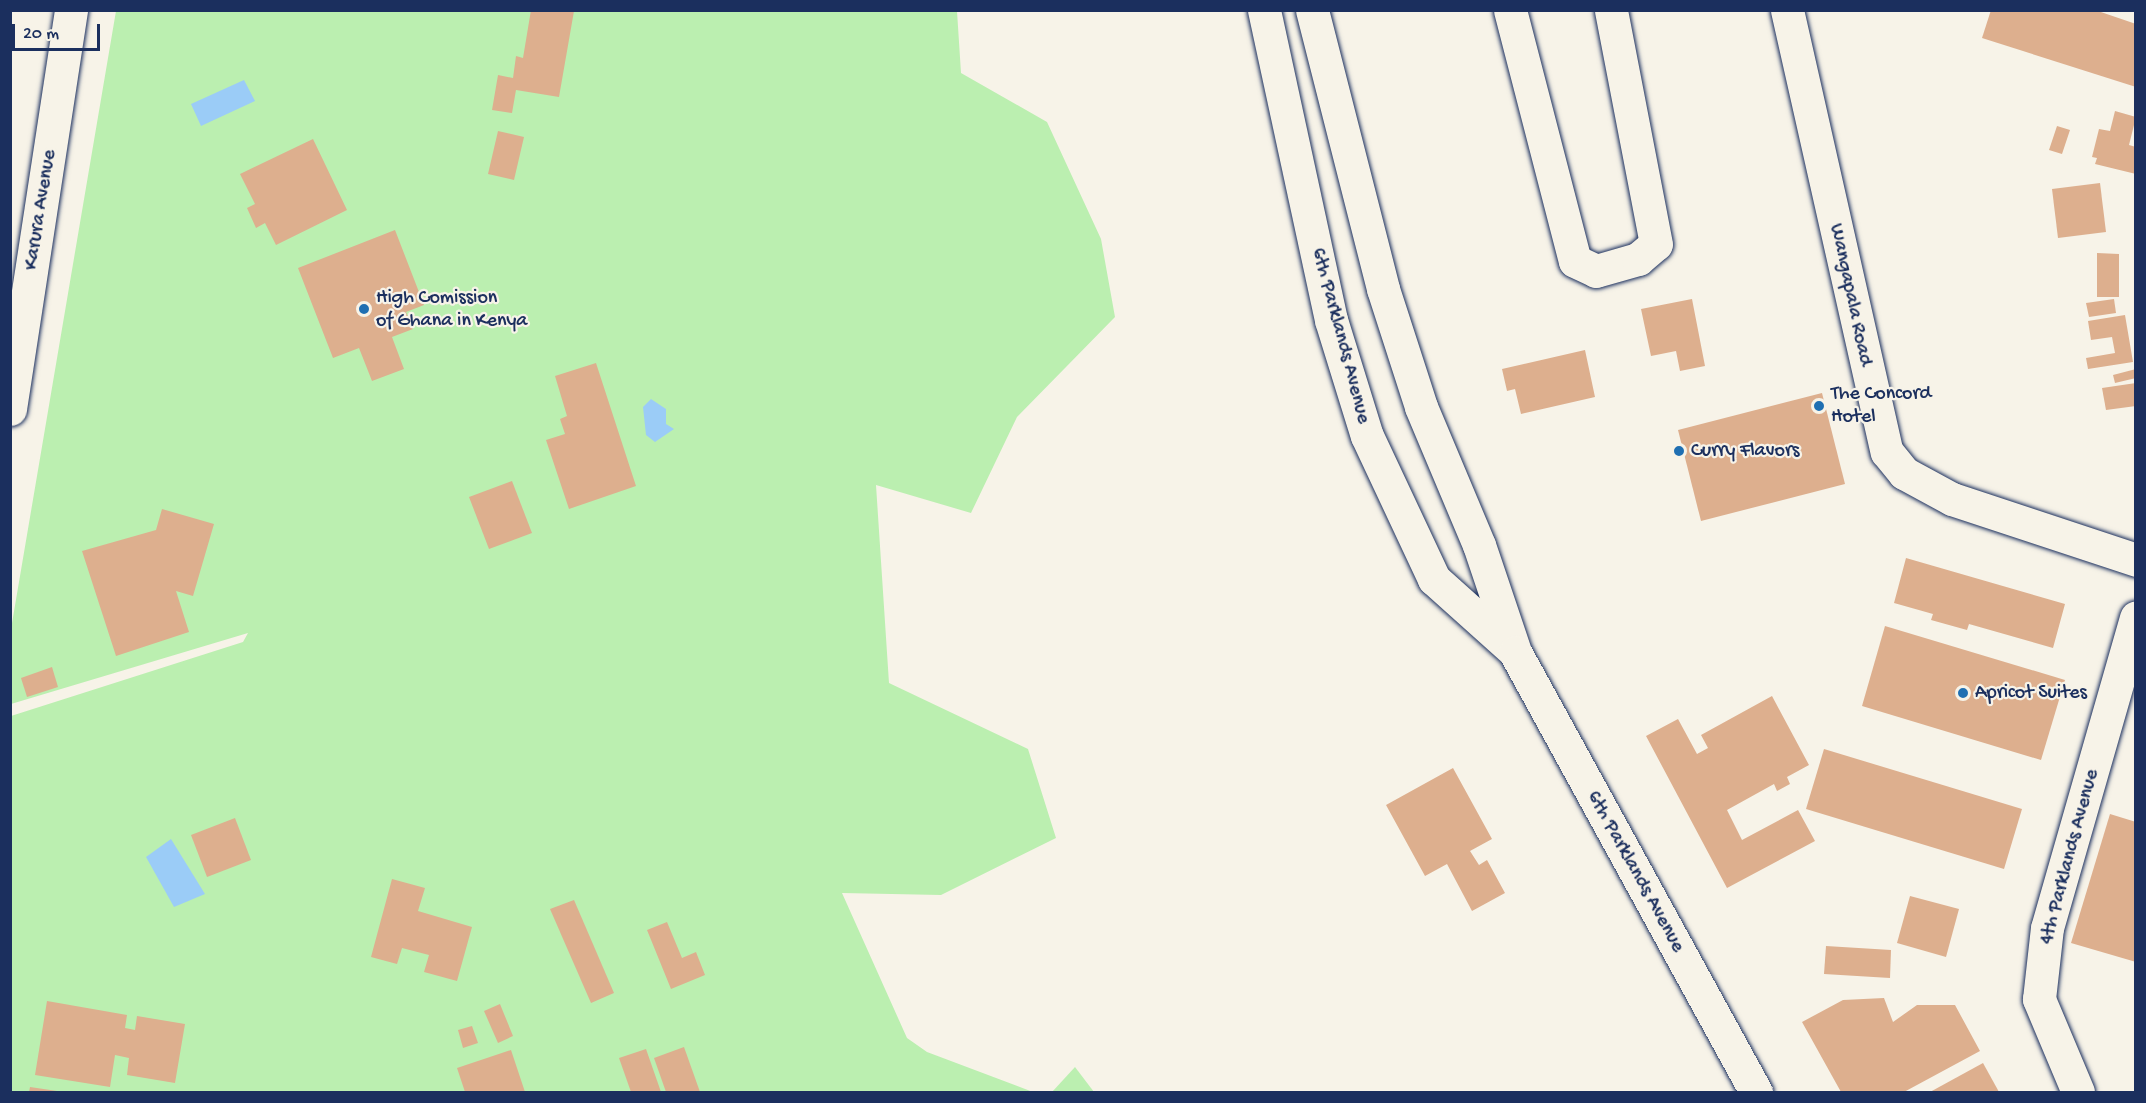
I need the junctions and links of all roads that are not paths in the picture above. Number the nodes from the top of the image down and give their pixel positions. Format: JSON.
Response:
{"nodes":[{"id":1,"x":71,"y":10,"type":"edge"},
{"id":2,"x":1264,"y":10,"type":"edge"},
{"id":3,"x":1312,"y":10,"type":"edge"},
{"id":4,"x":1510,"y":10,"type":"edge"},
{"id":5,"x":1611,"y":10,"type":"edge"},
{"id":6,"x":1787,"y":10,"type":"edge"},
{"id":7,"x":10,"y":409,"type":"edge"},
{"id":8,"x":2136,"y":560,"type":"edge"},
{"id":9,"x":2136,"y":618,"type":"edge"},
{"id":10,"x":1515,"y":652,"type":"junction"},
{"id":11,"x":1755,"y":1092,"type":"edge"},
{"id":12,"x":2078,"y":1092,"type":"edge"}],
"edges":[{"from":1,"to":7,"type":"street","name":"Karura Avenue"},
{"from":2,"to":10,"type":"street","name":"6th Parklands Avenue"},
{"from":3,"to":10,"type":"street","name":"6th Parklands Avenue"},
{"from":4,"to":5,"type":"street"},
{"from":6,"to":8,"type":"street","name":"Wangapala Road"},
{"from":9,"to":12,"type":"street","name":"4th Parklands Avenue"},
{"from":10,"to":11,"type":"street","name":"6th Parklands Avenue"}]}
